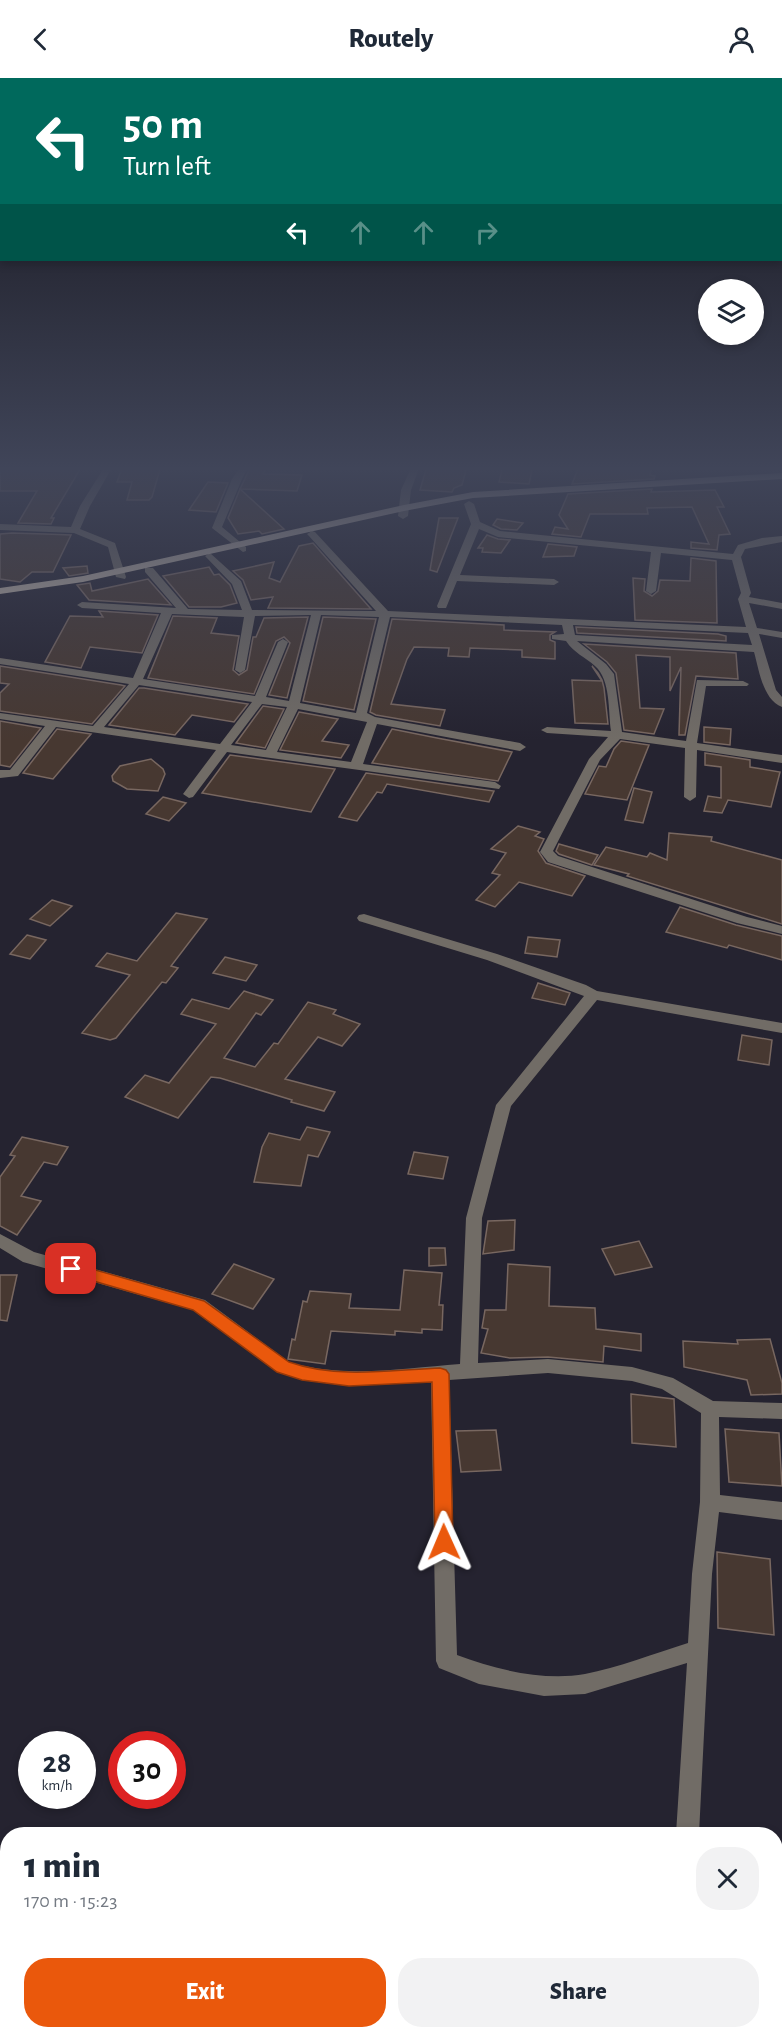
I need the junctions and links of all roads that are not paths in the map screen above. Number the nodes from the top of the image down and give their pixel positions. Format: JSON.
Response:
{"nodes":[{"id":1,"x":116,"y":557,"type":"edge"},
{"id":2,"x":194,"y":557,"type":"edge"},
{"id":3,"x":204,"y":557,"type":"edge"},
{"id":4,"x":211,"y":557,"type":"edge"},
{"id":5,"x":333,"y":557,"type":"edge"},
{"id":6,"x":462,"y":557,"type":"edge"},
{"id":7,"x":655,"y":557,"type":"edge"},
{"id":8,"x":731,"y":557,"type":"edge"},
{"id":9,"x":736,"y":558,"type":"joint"},
{"id":10,"x":149,"y":570,"type":"junction"},
{"id":11,"x":121,"y":574,"type":"junction"},
{"id":12,"x":453,"y":578,"type":"junction"},
{"id":13,"x":554,"y":582,"type":"dead end"},
{"id":14,"x":0,"y":591,"type":"edge"},
{"id":15,"x":651,"y":591,"type":"dead end"},
{"id":16,"x":0,"y":598,"type":"edge"},
{"id":17,"x":743,"y":599,"type":"junction"},
{"id":18,"x":82,"y":605,"type":"dead end"},
{"id":19,"x":442,"y":606,"type":"dead end"},
{"id":20,"x":782,"y":606,"type":"edge"},
{"id":21,"x":168,"y":610,"type":"junction"},
{"id":22,"x":184,"y":611,"type":"junction"},
{"id":23,"x":317,"y":612,"type":"junction"},
{"id":24,"x":247,"y":613,"type":"junction"},
{"id":25,"x":385,"y":614,"type":"junction"},
{"id":26,"x":567,"y":622,"type":"junction"},
{"id":27,"x":752,"y":630,"type":"junction"},
{"id":28,"x":782,"y":635,"type":"edge"},
{"id":29,"x":562,"y":637,"type":"junction"},
{"id":30,"x":283,"y":642,"type":"dead end"},
{"id":31,"x":758,"y":649,"type":"junction"},
{"id":32,"x":0,"y":661,"type":"edge"},
{"id":33,"x":240,"y":670,"type":"dead end"},
{"id":34,"x":137,"y":681,"type":"junction"},
{"id":35,"x":743,"y":684,"type":"dead end"},
{"id":36,"x":260,"y":700,"type":"junction"},
{"id":37,"x":782,"y":704,"type":"edge"},
{"id":38,"x":294,"y":705,"type":"junction"},
{"id":39,"x":0,"y":716,"type":"edge"},
{"id":40,"x":373,"y":720,"type":"junction"},
{"id":41,"x":53,"y":724,"type":"junction"},
{"id":42,"x":95,"y":730,"type":"junction"},
{"id":43,"x":547,"y":730,"type":"dead end"},
{"id":44,"x":617,"y":735,"type":"junction"},
{"id":45,"x":691,"y":745,"type":"junction"},
{"id":46,"x":225,"y":747,"type":"junction"},
{"id":47,"x":519,"y":747,"type":"dead end"},
{"id":48,"x":270,"y":754,"type":"junction"},
{"id":49,"x":782,"y":759,"type":"edge"},
{"id":50,"x":356,"y":766,"type":"junction"},
{"id":51,"x":0,"y":774,"type":"edge"},
{"id":52,"x":495,"y":786,"type":"dead end"},
{"id":53,"x":189,"y":794,"type":"dead end"},
{"id":54,"x":690,"y":797,"type":"dead end"},
{"id":55,"x":364,"y":918,"type":"dead end"},
{"id":56,"x":782,"y":930,"type":"edge"},
{"id":57,"x":593,"y":995,"type":"junction"},
{"id":58,"x":782,"y":1028,"type":"edge"},
{"id":59,"x":0,"y":1240,"type":"edge"},
{"id":60,"x":469,"y":1372,"type":"junction"},
{"id":61,"x":440,"y":1374,"type":"junction"},
{"id":62,"x":710,"y":1409,"type":"junction"},
{"id":63,"x":782,"y":1412,"type":"edge"},
{"id":64,"x":710,"y":1502,"type":"junction"},
{"id":65,"x":782,"y":1511,"type":"edge"},
{"id":66,"x":698,"y":1650,"type":"junction"},
{"id":67,"x":688,"y":1827,"type":"edge"}],
"edges":[{"from":1,"to":11,"type":"street"},
{"from":2,"to":11,"type":"main road"},
{"from":3,"to":10,"type":"main road"},
{"from":4,"to":24,"type":"street"},
{"from":5,"to":25,"type":"street"},
{"from":6,"to":12,"type":"street"},
{"from":7,"to":15,"type":"street"},
{"from":8,"to":9,"type":"street"},
{"from":9,"to":17,"type":"street"},
{"from":10,"to":11,"type":"main road"},
{"from":10,"to":22,"type":"street"},
{"from":11,"to":14,"type":"main road"},
{"from":11,"to":16,"type":"main road"},
{"from":12,"to":13,"type":"street"},
{"from":12,"to":19,"type":"street"},
{"from":17,"to":20,"type":"street"},
{"from":17,"to":27,"type":"street"},
{"from":18,"to":21,"type":"street"},
{"from":21,"to":22,"type":"street"},
{"from":21,"to":34,"type":"street"},
{"from":22,"to":24,"type":"street"},
{"from":23,"to":24,"type":"street"},
{"from":23,"to":25,"type":"street"},
{"from":23,"to":38,"type":"street"},
{"from":24,"to":33,"type":"street"},
{"from":25,"to":26,"type":"street"},
{"from":25,"to":40,"type":"street"},
{"from":26,"to":27,"type":"street"},
{"from":26,"to":29,"type":"street"},
{"from":27,"to":28,"type":"street"},
{"from":27,"to":31,"type":"street"},
{"from":29,"to":31,"type":"street"},
{"from":29,"to":44,"type":"street"},
{"from":30,"to":36,"type":"street"},
{"from":31,"to":37,"type":"street"},
{"from":32,"to":34,"type":"street"},
{"from":34,"to":36,"type":"street"},
{"from":34,"to":42,"type":"street"},
{"from":35,"to":45,"type":"street"},
{"from":36,"to":38,"type":"street"},
{"from":36,"to":46,"type":"street"},
{"from":38,"to":40,"type":"street"},
{"from":38,"to":48,"type":"street"},
{"from":39,"to":41,"type":"street"},
{"from":40,"to":47,"type":"street"},
{"from":40,"to":50,"type":"street"},
{"from":41,"to":42,"type":"street"},
{"from":41,"to":51,"type":"street"},
{"from":42,"to":46,"type":"street"},
{"from":43,"to":44,"type":"street"},
{"from":44,"to":45,"type":"street"},
{"from":44,"to":56,"type":"street"},
{"from":45,"to":49,"type":"street"},
{"from":45,"to":54,"type":"street"},
{"from":46,"to":48,"type":"street"},
{"from":46,"to":53,"type":"street"},
{"from":48,"to":50,"type":"street"},
{"from":50,"to":52,"type":"street"},
{"from":55,"to":57,"type":"street"},
{"from":57,"to":58,"type":"street"},
{"from":57,"to":60,"type":"street"},
{"from":59,"to":61,"type":"street"},
{"from":60,"to":61,"type":"street"},
{"from":60,"to":62,"type":"street"},
{"from":61,"to":66,"type":"street"},
{"from":62,"to":63,"type":"street"},
{"from":62,"to":64,"type":"street"},
{"from":64,"to":65,"type":"street"},
{"from":64,"to":66,"type":"street"},
{"from":66,"to":67,"type":"street"}]}
